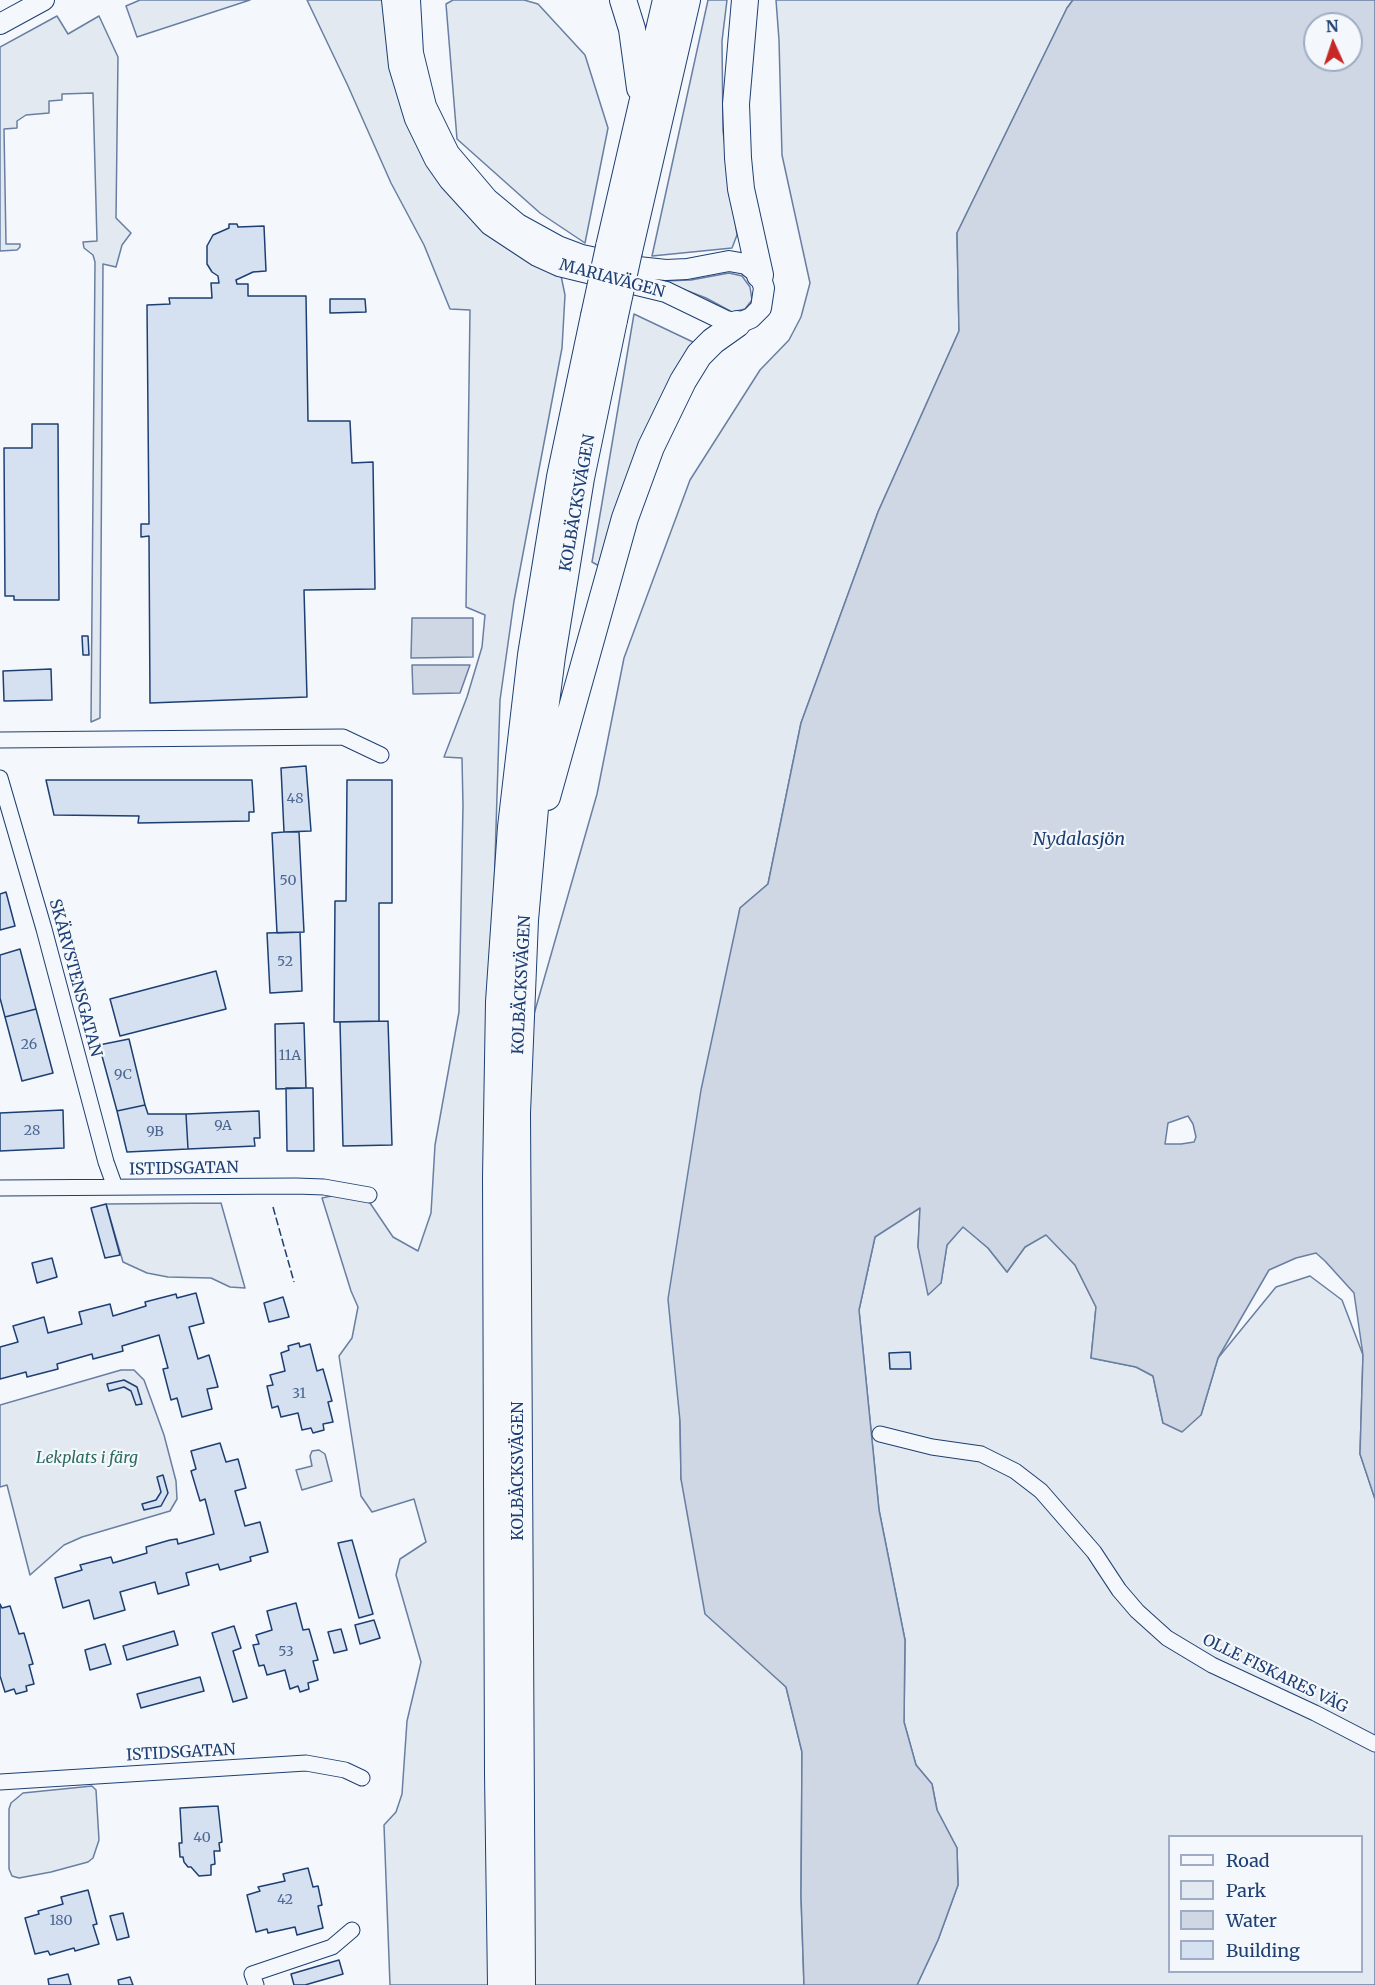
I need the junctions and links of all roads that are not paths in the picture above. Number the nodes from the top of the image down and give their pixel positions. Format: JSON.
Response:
{"nodes":[{"id":1,"x":44,"y":0,"type":"edge"},
{"id":2,"x":392,"y":0,"type":"edge"},
{"id":3,"x":410,"y":0,"type":"edge"},
{"id":4,"x":623,"y":0,"type":"edge"},
{"id":5,"x":666,"y":0,"type":"edge"},
{"id":6,"x":687,"y":0,"type":"edge"},
{"id":7,"x":745,"y":0,"type":"edge"},
{"id":8,"x":0,"y":24,"type":"edge"},
{"id":9,"x":642,"y":104,"type":"junction"},
{"id":10,"x":619,"y":249,"type":"junction"},
{"id":11,"x":760,"y":275,"type":"junction"},
{"id":12,"x":604,"y":318,"type":"junction"},
{"id":13,"x":737,"y":324,"type":"junction"},
{"id":14,"x":0,"y":740,"type":"edge"},
{"id":15,"x":381,"y":754,"type":"dead end"},
{"id":16,"x":0,"y":778,"type":"edge"},
{"id":17,"x":531,"y":846,"type":"junction"},
{"id":18,"x":115,"y":1187,"type":"junction"},
{"id":19,"x":0,"y":1188,"type":"edge"},
{"id":20,"x":369,"y":1194,"type":"dead end"},
{"id":21,"x":880,"y":1434,"type":"dead end"},
{"id":22,"x":1375,"y":1744,"type":"edge"},
{"id":23,"x":362,"y":1778,"type":"dead end"},
{"id":24,"x":0,"y":1782,"type":"edge"},
{"id":25,"x":352,"y":1930,"type":"dead end"},
{"id":26,"x":256,"y":1985,"type":"edge"},
{"id":27,"x":501,"y":1985,"type":"edge"},
{"id":28,"x":522,"y":1985,"type":"edge"}],
"edges":[{"from":1,"to":8,"type":"street"},
{"from":2,"to":13,"type":"street","name":"MARIAVÄGEN"},
{"from":3,"to":11,"type":"street","name":"MARIAVÄGEN"},
{"from":4,"to":9,"type":"highway"},
{"from":5,"to":9,"type":"highway","name":"KOLBÄCKSVÄGEN"},
{"from":6,"to":10,"type":"highway","name":"KOLBÄCKSVÄGEN"},
{"from":7,"to":11,"type":"highway"},
{"from":9,"to":10,"type":"highway","name":"KOLBÄCKSVÄGEN"},
{"from":10,"to":12,"type":"highway","name":"KOLBÄCKSVÄGEN","bridge":true},
{"from":11,"to":13,"type":"street"},
{"from":12,"to":17,"type":"highway","name":"KOLBÄCKSVÄGEN"},
{"from":12,"to":27,"type":"highway","name":"KOLBÄCKSVÄGEN"},
{"from":13,"to":17,"type":"highway"},
{"from":14,"to":15,"type":"street"},
{"from":16,"to":18,"type":"street","name":"SKÄRVSTENSGATAN"},
{"from":17,"to":28,"type":"highway","name":"KOLBÄCKSVÄGEN"},
{"from":18,"to":19,"type":"street","name":"ISTIDSGATAN"},
{"from":18,"to":20,"type":"street","name":"ISTIDSGATAN"},
{"from":21,"to":22,"type":"street","name":"OLLE FISKARES VÄG"},
{"from":23,"to":24,"type":"street","name":"ISTIDSGATAN"},
{"from":25,"to":26,"type":"street"}]}
